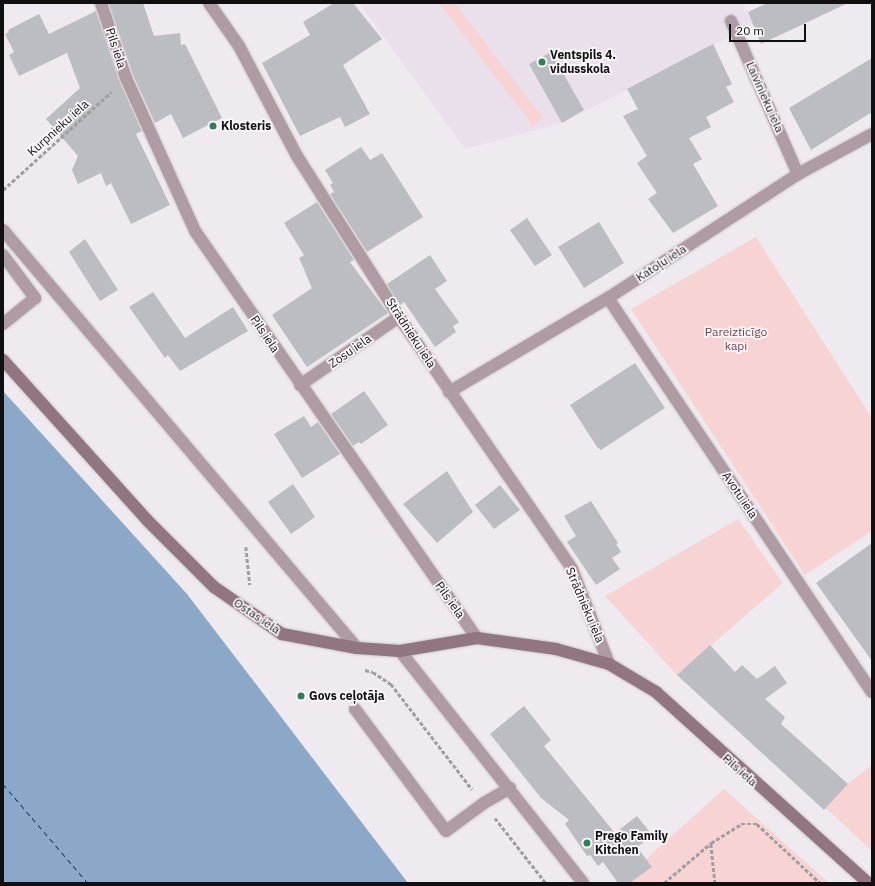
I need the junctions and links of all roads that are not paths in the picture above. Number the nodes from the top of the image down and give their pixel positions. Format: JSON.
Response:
{"nodes":[{"id":1,"x":101,"y":3,"type":"edge"},
{"id":2,"x":208,"y":3,"type":"edge"},
{"id":3,"x":731,"y":21,"type":"dead end"},
{"id":4,"x":872,"y":134,"type":"edge"},
{"id":5,"x":798,"y":174,"type":"junction"},
{"id":6,"x":3,"y":230,"type":"edge"},
{"id":7,"x":3,"y":255,"type":"edge"},
{"id":8,"x":608,"y":298,"type":"junction"},
{"id":9,"x":399,"y":317,"type":"junction"},
{"id":10,"x":3,"y":324,"type":"edge"},
{"id":11,"x":3,"y":360,"type":"edge"},
{"id":12,"x":300,"y":385,"type":"junction"},
{"id":13,"x":449,"y":392,"type":"junction"},
{"id":14,"x":477,"y":638,"type":"junction"},
{"id":15,"x":357,"y":648,"type":"junction"},
{"id":16,"x":400,"y":651,"type":"junction"},
{"id":17,"x":609,"y":664,"type":"junction"},
{"id":18,"x":872,"y":692,"type":"edge"},
{"id":19,"x":355,"y":709,"type":"dead end"},
{"id":20,"x":510,"y":788,"type":"junction"},
{"id":21,"x":583,"y":883,"type":"edge"},
{"id":22,"x":868,"y":883,"type":"edge"}],
"edges":[{"from":1,"to":12,"type":"street","name":"Pils iela"},
{"from":2,"to":9,"type":"street","name":"Strādnieku iela"},
{"from":3,"to":5,"type":"street","name":"Laivinieku iela"},
{"from":4,"to":5,"type":"street","name":"Katoļu iela"},
{"from":5,"to":8,"type":"street","name":"Katoļu iela"},
{"from":6,"to":15,"type":"street"},
{"from":7,"to":10,"type":"street"},
{"from":8,"to":13,"type":"street","name":"Katoļu iela"},
{"from":8,"to":18,"type":"street","name":"Avotu iela"},
{"from":9,"to":12,"type":"street","name":"Zosu iela"},
{"from":9,"to":13,"type":"street","name":"Strādnieku iela"},
{"from":11,"to":15,"type":"street","name":"Ostas iela"},
{"from":12,"to":14,"type":"street","name":"Pils iela"},
{"from":13,"to":17,"type":"street","name":"Strādnieku iela"},
{"from":14,"to":16,"type":"street","name":"Ostas iela"},
{"from":14,"to":17,"type":"street","name":"Ostas iela"},
{"from":15,"to":16,"type":"street","name":"Ostas iela"},
{"from":16,"to":20,"type":"street"},
{"from":17,"to":22,"type":"street","name":"Pils iela"},
{"from":19,"to":20,"type":"street"},
{"from":20,"to":21,"type":"street"}]}
